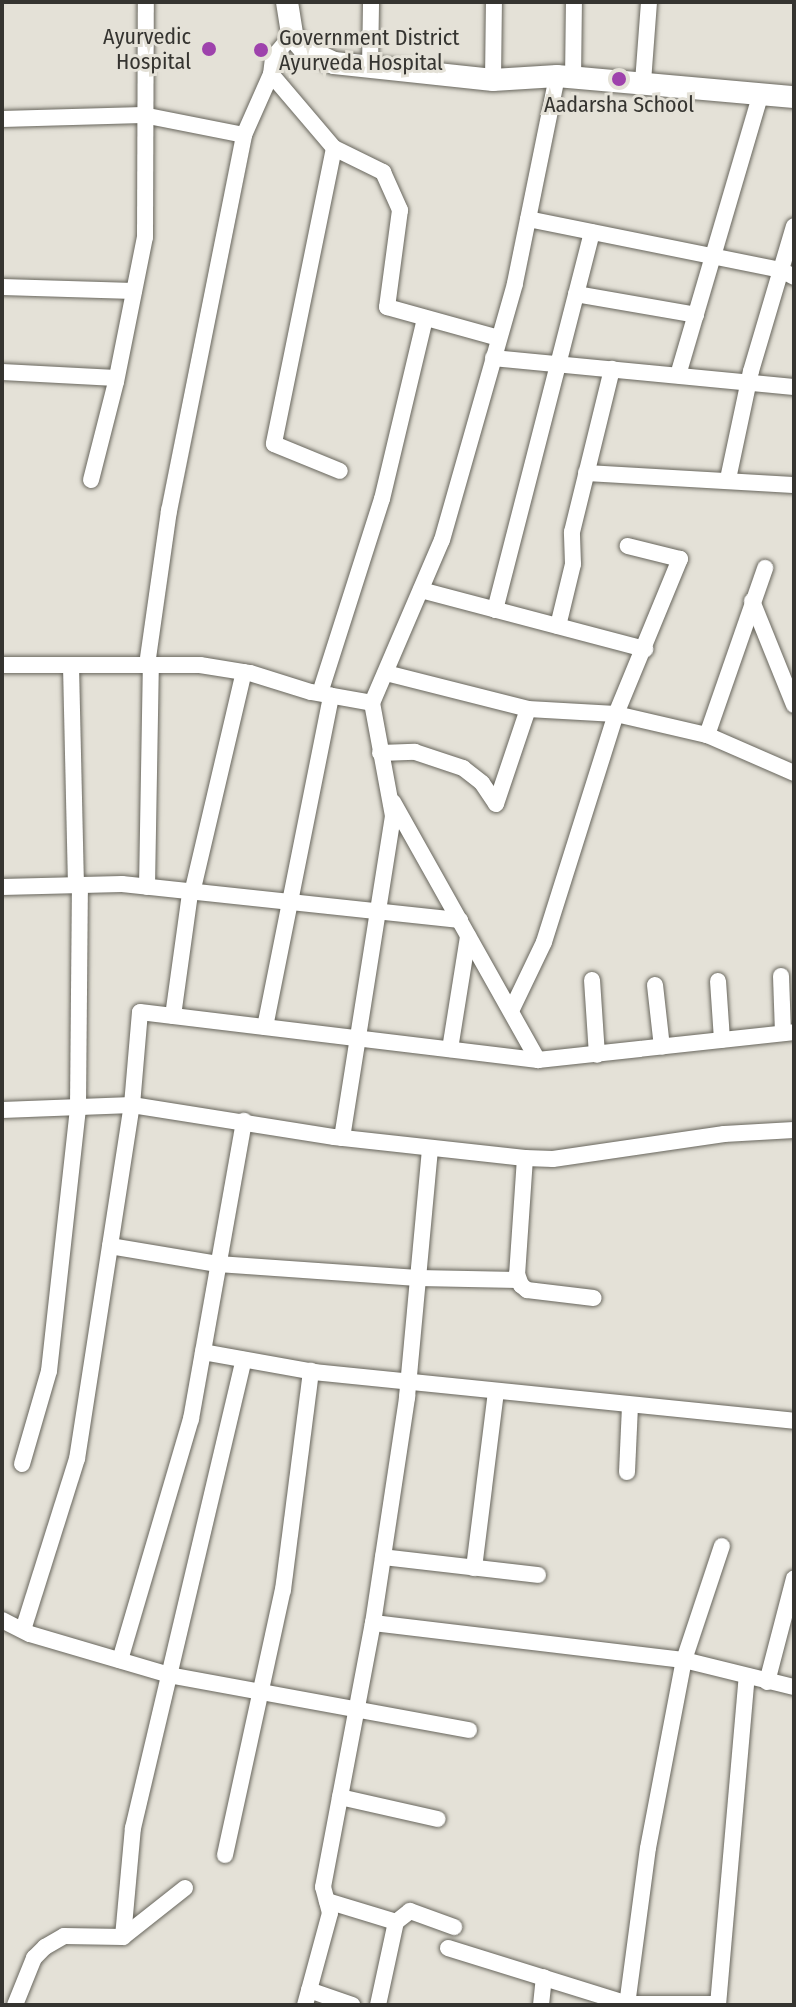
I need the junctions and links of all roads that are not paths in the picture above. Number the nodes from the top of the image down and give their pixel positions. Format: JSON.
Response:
{"nodes":[{"id":1,"x":146,"y":2,"type":"edge"},
{"id":2,"x":287,"y":2,"type":"edge"},
{"id":3,"x":371,"y":2,"type":"edge"},
{"id":4,"x":494,"y":2,"type":"edge"},
{"id":5,"x":574,"y":2,"type":"edge"},
{"id":6,"x":649,"y":2,"type":"edge"},
{"id":7,"x":292,"y":35,"type":"junction"},
{"id":8,"x":370,"y":68,"type":"junction"},
{"id":9,"x":271,"y":74,"type":"junction"},
{"id":10,"x":565,"y":78,"type":"junction"},
{"id":11,"x":493,"y":80,"type":"junction"},
{"id":12,"x":643,"y":82,"type":"junction"},
{"id":13,"x":761,"y":93,"type":"junction"},
{"id":14,"x":794,"y":97,"type":"edge"},
{"id":15,"x":143,"y":115,"type":"junction"},
{"id":16,"x":2,"y":119,"type":"edge"},
{"id":17,"x":244,"y":135,"type":"junction"},
{"id":18,"x":334,"y":148,"type":"junction"},
{"id":19,"x":528,"y":219,"type":"junction"},
{"id":20,"x":794,"y":226,"type":"edge"},
{"id":21,"x":592,"y":232,"type":"junction"},
{"id":22,"x":714,"y":256,"type":"junction"},
{"id":23,"x":788,"y":273,"type":"edge"},
{"id":24,"x":2,"y":287,"type":"edge"},
{"id":25,"x":134,"y":291,"type":"junction"},
{"id":26,"x":576,"y":294,"type":"junction"},
{"id":27,"x":696,"y":315,"type":"junction"},
{"id":28,"x":425,"y":319,"type":"junction"},
{"id":29,"x":499,"y":338,"type":"junction"},
{"id":30,"x":493,"y":358,"type":"junction"},
{"id":31,"x":559,"y":364,"type":"junction"},
{"id":32,"x":612,"y":369,"type":"junction"},
{"id":33,"x":2,"y":372,"type":"edge"},
{"id":34,"x":678,"y":375,"type":"junction"},
{"id":35,"x":116,"y":378,"type":"junction"},
{"id":36,"x":749,"y":381,"type":"junction"},
{"id":37,"x":794,"y":387,"type":"edge"},
{"id":38,"x":340,"y":471,"type":"dead end"},
{"id":39,"x":586,"y":473,"type":"junction"},
{"id":40,"x":728,"y":479,"type":"junction"},
{"id":41,"x":91,"y":480,"type":"dead end"},
{"id":42,"x":794,"y":485,"type":"edge"},
{"id":43,"x":628,"y":546,"type":"dead end"},
{"id":44,"x":765,"y":568,"type":"dead end"},
{"id":45,"x":421,"y":590,"type":"junction"},
{"id":46,"x":752,"y":601,"type":"junction"},
{"id":47,"x":495,"y":610,"type":"junction"},
{"id":48,"x":558,"y":626,"type":"junction"},
{"id":49,"x":645,"y":649,"type":"junction"},
{"id":50,"x":149,"y":664,"type":"junction"},
{"id":51,"x":2,"y":665,"type":"edge"},
{"id":52,"x":71,"y":666,"type":"junction"},
{"id":53,"x":244,"y":672,"type":"junction"},
{"id":54,"x":386,"y":673,"type":"junction"},
{"id":55,"x":325,"y":694,"type":"junction"},
{"id":56,"x":372,"y":703,"type":"junction"},
{"id":57,"x":794,"y":705,"type":"edge"},
{"id":58,"x":528,"y":709,"type":"junction"},
{"id":59,"x":616,"y":714,"type":"junction"},
{"id":60,"x":707,"y":735,"type":"junction"},
{"id":61,"x":380,"y":753,"type":"junction"},
{"id":62,"x":794,"y":773,"type":"edge"},
{"id":63,"x":389,"y":794,"type":"junction"},
{"id":64,"x":78,"y":885,"type":"junction"},
{"id":65,"x":2,"y":887,"type":"edge"},
{"id":66,"x":147,"y":887,"type":"junction"},
{"id":67,"x":191,"y":893,"type":"junction"},
{"id":68,"x":289,"y":902,"type":"junction"},
{"id":69,"x":377,"y":909,"type":"junction"},
{"id":70,"x":460,"y":920,"type":"junction"},
{"id":71,"x":468,"y":936,"type":"junction"},
{"id":72,"x":781,"y":976,"type":"dead end"},
{"id":73,"x":592,"y":980,"type":"dead end"},
{"id":74,"x":718,"y":981,"type":"dead end"},
{"id":75,"x":655,"y":985,"type":"dead end"},
{"id":76,"x":511,"y":1011,"type":"junction"},
{"id":77,"x":173,"y":1016,"type":"junction"},
{"id":78,"x":265,"y":1027,"type":"junction"},
{"id":79,"x":789,"y":1032,"type":"edge"},
{"id":80,"x":359,"y":1038,"type":"junction"},
{"id":81,"x":722,"y":1040,"type":"junction"},
{"id":82,"x":662,"y":1047,"type":"junction"},
{"id":83,"x":450,"y":1049,"type":"junction"},
{"id":84,"x":597,"y":1055,"type":"junction"},
{"id":85,"x":538,"y":1060,"type":"junction"},
{"id":86,"x":132,"y":1105,"type":"junction"},
{"id":87,"x":78,"y":1107,"type":"junction"},
{"id":88,"x":2,"y":1110,"type":"edge"},
{"id":89,"x":244,"y":1121,"type":"junction"},
{"id":90,"x":794,"y":1130,"type":"edge"},
{"id":91,"x":342,"y":1138,"type":"junction"},
{"id":92,"x":430,"y":1149,"type":"junction"},
{"id":93,"x":525,"y":1158,"type":"junction"},
{"id":94,"x":110,"y":1246,"type":"junction"},
{"id":95,"x":218,"y":1264,"type":"junction"},
{"id":96,"x":418,"y":1278,"type":"junction"},
{"id":97,"x":518,"y":1280,"type":"junction"},
{"id":98,"x":594,"y":1298,"type":"dead end"},
{"id":99,"x":203,"y":1352,"type":"junction"},
{"id":100,"x":244,"y":1360,"type":"junction"},
{"id":101,"x":311,"y":1371,"type":"junction"},
{"id":102,"x":408,"y":1382,"type":"junction"},
{"id":103,"x":496,"y":1391,"type":"junction"},
{"id":104,"x":630,"y":1405,"type":"junction"},
{"id":105,"x":794,"y":1421,"type":"edge"},
{"id":106,"x":22,"y":1464,"type":"dead end"},
{"id":107,"x":627,"y":1472,"type":"dead end"},
{"id":108,"x":722,"y":1546,"type":"dead end"},
{"id":109,"x":383,"y":1557,"type":"junction"},
{"id":110,"x":474,"y":1568,"type":"junction"},
{"id":111,"x":538,"y":1575,"type":"dead end"},
{"id":112,"x":794,"y":1578,"type":"edge"},
{"id":113,"x":2,"y":1620,"type":"edge"},
{"id":114,"x":373,"y":1623,"type":"junction"},
{"id":115,"x":23,"y":1630,"type":"junction"},
{"id":116,"x":120,"y":1660,"type":"junction"},
{"id":117,"x":684,"y":1660,"type":"junction"},
{"id":118,"x":169,"y":1675,"type":"junction"},
{"id":119,"x":747,"y":1676,"type":"junction"},
{"id":120,"x":767,"y":1682,"type":"junction"},
{"id":121,"x":794,"y":1687,"type":"edge"},
{"id":122,"x":260,"y":1692,"type":"junction"},
{"id":123,"x":357,"y":1710,"type":"junction"},
{"id":124,"x":469,"y":1730,"type":"dead end"},
{"id":125,"x":340,"y":1797,"type":"junction"},
{"id":126,"x":438,"y":1819,"type":"dead end"},
{"id":127,"x":225,"y":1855,"type":"dead end"},
{"id":128,"x":185,"y":1888,"type":"dead end"},
{"id":129,"x":327,"y":1901,"type":"junction"},
{"id":130,"x":396,"y":1922,"type":"junction"},
{"id":131,"x":454,"y":1927,"type":"dead end"},
{"id":132,"x":123,"y":1937,"type":"junction"},
{"id":133,"x":448,"y":1948,"type":"dead end"},
{"id":134,"x":544,"y":1977,"type":"junction"},
{"id":135,"x":307,"y":1998,"type":"edge"},
{"id":136,"x":628,"y":2004,"type":"edge"},
{"id":137,"x":15,"y":2005,"type":"edge"},
{"id":138,"x":352,"y":2005,"type":"edge"},
{"id":139,"x":378,"y":2005,"type":"edge"},
{"id":140,"x":541,"y":2005,"type":"edge"},
{"id":141,"x":718,"y":2005,"type":"edge"}],
"edges":[{"from":1,"to":15,"type":"street"},
{"from":2,"to":7,"type":"street"},
{"from":3,"to":8,"type":"street"},
{"from":4,"to":11,"type":"street"},
{"from":5,"to":10,"type":"street"},
{"from":6,"to":12,"type":"street"},
{"from":7,"to":8,"type":"street"},
{"from":7,"to":9,"type":"street"},
{"from":8,"to":11,"type":"street"},
{"from":9,"to":17,"type":"street"},
{"from":9,"to":18,"type":"street"},
{"from":10,"to":11,"type":"street"},
{"from":10,"to":12,"type":"street"},
{"from":10,"to":19,"type":"street"},
{"from":12,"to":13,"type":"street"},
{"from":13,"to":14,"type":"street"},
{"from":13,"to":22,"type":"street"},
{"from":15,"to":16,"type":"street"},
{"from":15,"to":17,"type":"street"},
{"from":15,"to":25,"type":"street"},
{"from":17,"to":50,"type":"street"},
{"from":18,"to":28,"type":"street"},
{"from":18,"to":38,"type":"street"},
{"from":19,"to":21,"type":"street"},
{"from":19,"to":29,"type":"street"},
{"from":20,"to":23,"type":"street"},
{"from":21,"to":22,"type":"street"},
{"from":21,"to":26,"type":"street"},
{"from":22,"to":23,"type":"street"},
{"from":22,"to":27,"type":"street"},
{"from":23,"to":36,"type":"street"},
{"from":24,"to":25,"type":"street"},
{"from":25,"to":35,"type":"street"},
{"from":26,"to":27,"type":"street"},
{"from":26,"to":31,"type":"street"},
{"from":27,"to":34,"type":"street"},
{"from":28,"to":29,"type":"street"},
{"from":28,"to":55,"type":"street"},
{"from":29,"to":30,"type":"street"},
{"from":30,"to":31,"type":"street"},
{"from":30,"to":45,"type":"street"},
{"from":31,"to":32,"type":"street"},
{"from":31,"to":47,"type":"street"},
{"from":32,"to":34,"type":"street"},
{"from":32,"to":39,"type":"street"},
{"from":33,"to":35,"type":"street"},
{"from":34,"to":36,"type":"street"},
{"from":35,"to":41,"type":"street"},
{"from":36,"to":37,"type":"street"},
{"from":36,"to":40,"type":"street"},
{"from":39,"to":40,"type":"street"},
{"from":39,"to":48,"type":"street"},
{"from":40,"to":42,"type":"street"},
{"from":43,"to":49,"type":"street"},
{"from":44,"to":46,"type":"street"},
{"from":45,"to":47,"type":"street"},
{"from":45,"to":54,"type":"street"},
{"from":46,"to":57,"type":"street"},
{"from":46,"to":60,"type":"street"},
{"from":47,"to":48,"type":"street"},
{"from":48,"to":49,"type":"street"},
{"from":49,"to":59,"type":"street"},
{"from":50,"to":52,"type":"street"},
{"from":50,"to":53,"type":"street"},
{"from":50,"to":66,"type":"street"},
{"from":51,"to":52,"type":"street"},
{"from":52,"to":64,"type":"street"},
{"from":53,"to":55,"type":"street"},
{"from":53,"to":67,"type":"street"},
{"from":54,"to":56,"type":"street"},
{"from":54,"to":58,"type":"street"},
{"from":55,"to":56,"type":"street"},
{"from":55,"to":68,"type":"street"},
{"from":56,"to":61,"type":"street"},
{"from":58,"to":59,"type":"street"},
{"from":58,"to":61,"type":"street"},
{"from":59,"to":60,"type":"street"},
{"from":59,"to":76,"type":"street"},
{"from":60,"to":62,"type":"street"},
{"from":61,"to":63,"type":"street"},
{"from":63,"to":69,"type":"street"},
{"from":63,"to":70,"type":"street"},
{"from":64,"to":65,"type":"street"},
{"from":64,"to":66,"type":"street"},
{"from":64,"to":87,"type":"street"},
{"from":66,"to":67,"type":"street"},
{"from":67,"to":68,"type":"street"},
{"from":67,"to":77,"type":"street"},
{"from":68,"to":69,"type":"street"},
{"from":68,"to":78,"type":"street"},
{"from":69,"to":70,"type":"street"},
{"from":69,"to":80,"type":"street"},
{"from":70,"to":71,"type":"street"},
{"from":71,"to":76,"type":"street"},
{"from":71,"to":83,"type":"street"},
{"from":72,"to":79,"type":"street"},
{"from":73,"to":84,"type":"street"},
{"from":74,"to":81,"type":"street"},
{"from":75,"to":82,"type":"street"},
{"from":76,"to":85,"type":"street"},
{"from":77,"to":78,"type":"street"},
{"from":77,"to":86,"type":"street"},
{"from":78,"to":80,"type":"street"},
{"from":79,"to":81,"type":"street"},
{"from":80,"to":83,"type":"street"},
{"from":80,"to":91,"type":"street"},
{"from":81,"to":82,"type":"street"},
{"from":82,"to":84,"type":"street"},
{"from":83,"to":85,"type":"street"},
{"from":84,"to":85,"type":"street"},
{"from":86,"to":87,"type":"street"},
{"from":86,"to":89,"type":"street"},
{"from":86,"to":94,"type":"street"},
{"from":87,"to":88,"type":"street"},
{"from":87,"to":106,"type":"street"},
{"from":89,"to":91,"type":"street"},
{"from":89,"to":95,"type":"street"},
{"from":90,"to":93,"type":"street"},
{"from":91,"to":92,"type":"street"},
{"from":92,"to":93,"type":"street"},
{"from":92,"to":96,"type":"street"},
{"from":93,"to":97,"type":"street"},
{"from":94,"to":95,"type":"street"},
{"from":94,"to":115,"type":"street"},
{"from":95,"to":96,"type":"street"},
{"from":95,"to":99,"type":"street"},
{"from":96,"to":97,"type":"street"},
{"from":96,"to":102,"type":"street"},
{"from":97,"to":98,"type":"street"},
{"from":99,"to":100,"type":"street"},
{"from":99,"to":116,"type":"street"},
{"from":100,"to":101,"type":"street"},
{"from":100,"to":118,"type":"street"},
{"from":101,"to":102,"type":"street"},
{"from":101,"to":122,"type":"street"},
{"from":102,"to":103,"type":"street"},
{"from":102,"to":109,"type":"street"},
{"from":103,"to":104,"type":"street"},
{"from":103,"to":110,"type":"street"},
{"from":104,"to":105,"type":"street"},
{"from":104,"to":107,"type":"street"},
{"from":108,"to":117,"type":"street"},
{"from":109,"to":110,"type":"street"},
{"from":109,"to":114,"type":"street"},
{"from":110,"to":111,"type":"street"},
{"from":112,"to":120,"type":"street"},
{"from":113,"to":115,"type":"street"},
{"from":114,"to":117,"type":"street"},
{"from":114,"to":123,"type":"street"},
{"from":115,"to":116,"type":"street"},
{"from":116,"to":118,"type":"street"},
{"from":117,"to":119,"type":"street"},
{"from":117,"to":136,"type":"street"},
{"from":118,"to":122,"type":"street"},
{"from":118,"to":132,"type":"street"},
{"from":119,"to":120,"type":"street"},
{"from":119,"to":141,"type":"street"},
{"from":120,"to":121,"type":"street"},
{"from":122,"to":123,"type":"street"},
{"from":122,"to":127,"type":"street"},
{"from":123,"to":124,"type":"street"},
{"from":123,"to":125,"type":"street"},
{"from":125,"to":126,"type":"street"},
{"from":125,"to":129,"type":"street"},
{"from":128,"to":132,"type":"street"},
{"from":129,"to":130,"type":"street"},
{"from":129,"to":135,"type":"street"},
{"from":130,"to":131,"type":"street"},
{"from":130,"to":139,"type":"street"},
{"from":132,"to":137,"type":"street"},
{"from":133,"to":134,"type":"street"},
{"from":134,"to":136,"type":"street"},
{"from":134,"to":140,"type":"street"},
{"from":135,"to":138,"type":"street"},
{"from":136,"to":141,"type":"street"}]}
